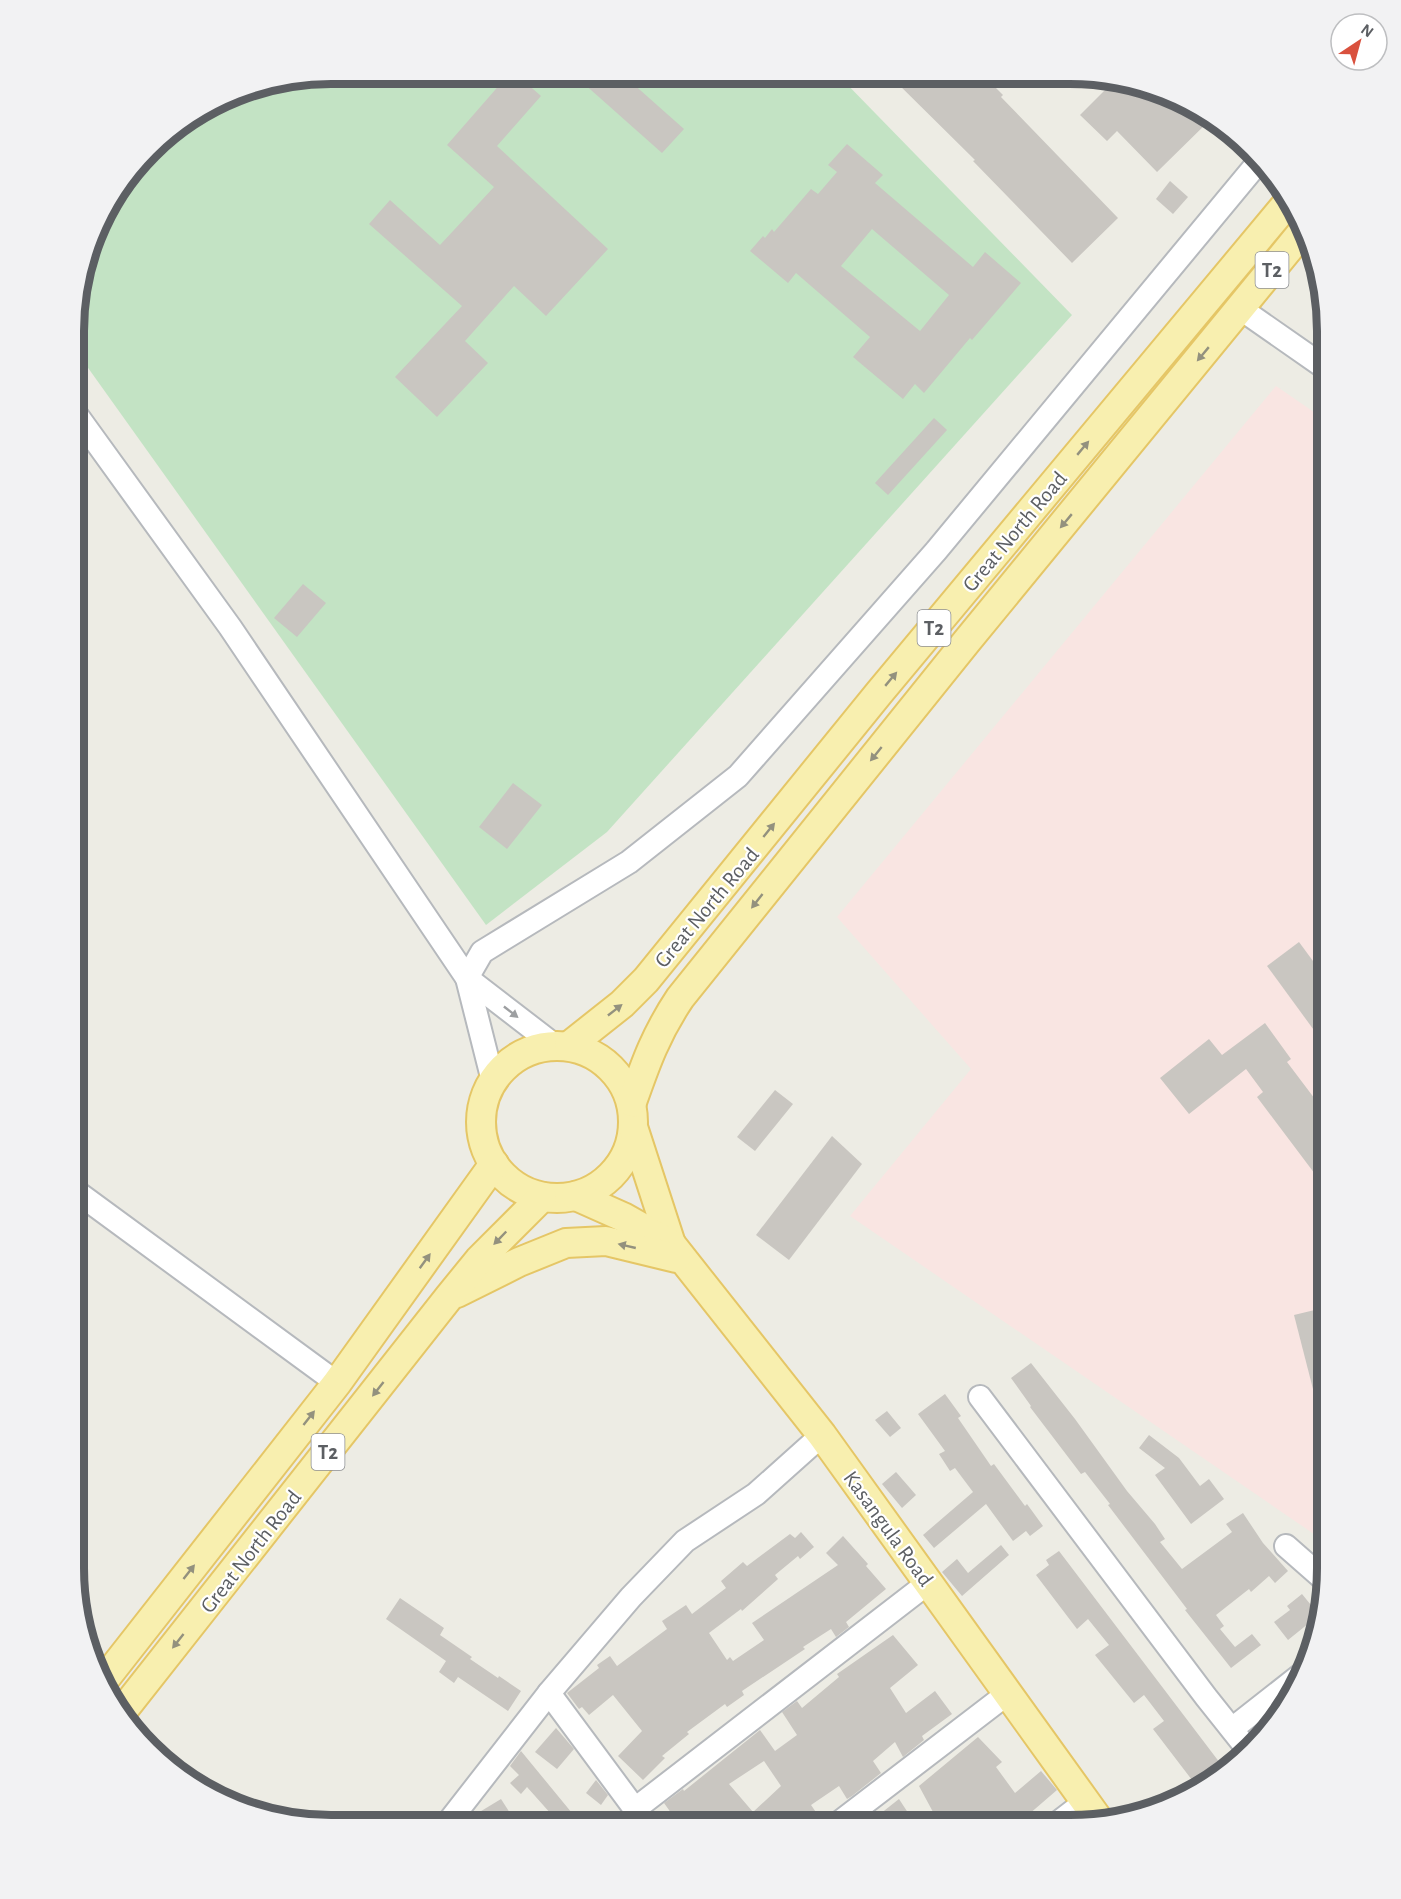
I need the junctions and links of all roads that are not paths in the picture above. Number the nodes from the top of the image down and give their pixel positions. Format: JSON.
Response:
{"nodes":[{"id":1,"x":1255,"y":167,"type":"edge"},
{"id":2,"x":1284,"y":207,"type":"edge"},
{"id":3,"x":1298,"y":237,"type":"edge"},
{"id":4,"x":1241,"y":309,"type":"junction"},
{"id":5,"x":1317,"y":361,"type":"edge"},
{"id":6,"x":84,"y":425,"type":"edge"},
{"id":7,"x":467,"y":978,"type":"junction"},
{"id":8,"x":561,"y":1046,"type":"junction"},
{"id":9,"x":493,"y":1080,"type":"junction"},
{"id":10,"x":632,"y":1102,"type":"junction"},
{"id":11,"x":634,"y":1130,"type":"junction"},
{"id":12,"x":494,"y":1164,"type":"junction"},
{"id":13,"x":576,"y":1196,"type":"junction"},
{"id":14,"x":84,"y":1197,"type":"edge"},
{"id":15,"x":542,"y":1197,"type":"junction"},
{"id":16,"x":677,"y":1252,"type":"junction"},
{"id":17,"x":449,"y":1297,"type":"junction"},
{"id":18,"x":337,"y":1383,"type":"junction"},
{"id":19,"x":980,"y":1396,"type":"dead end"},
{"id":20,"x":822,"y":1435,"type":"junction"},
{"id":21,"x":1286,"y":1546,"type":"dead end"},
{"id":22,"x":1317,"y":1573,"type":"edge"},
{"id":23,"x":928,"y":1583,"type":"junction"},
{"id":24,"x":108,"y":1675,"type":"edge"},
{"id":25,"x":1288,"y":1685,"type":"edge"},
{"id":26,"x":549,"y":1693,"type":"junction"},
{"id":27,"x":1007,"y":1694,"type":"junction"},
{"id":28,"x":127,"y":1706,"type":"edge"},
{"id":29,"x":1232,"y":1729,"type":"junction"},
{"id":30,"x":1243,"y":1744,"type":"edge"},
{"id":31,"x":1091,"y":1811,"type":"edge"},
{"id":32,"x":454,"y":1815,"type":"edge"},
{"id":33,"x":639,"y":1815,"type":"edge"},
{"id":34,"x":642,"y":1815,"type":"edge"},
{"id":35,"x":849,"y":1815,"type":"edge"}],
"edges":[{"from":1,"to":7,"type":"street"},
{"from":8,"to":2,"type":"main road","name":"Great North Road","number":"T2","one_way":true},
{"from":3,"to":4,"type":"main road","name":"Great North Road","number":"T2"},
{"from":4,"to":5,"type":"street"},
{"from":4,"to":10,"type":"main road","name":"Great North Road","number":"T2","one_way":true},
{"from":6,"to":7,"type":"street"},
{"from":7,"to":8,"type":"street","one_way":true},
{"from":7,"to":9,"type":"street"},
{"from":8,"to":9,"type":"main road","number":"T2"},
{"from":8,"to":10,"type":"main road","number":"T2"},
{"from":9,"to":12,"type":"main road","number":"T2"},
{"from":10,"to":11,"type":"main road","number":"T2"},
{"from":11,"to":13,"type":"main road","number":"T2"},
{"from":11,"to":16,"type":"main road","name":"Kasangula Road"},
{"from":12,"to":15,"type":"main road","number":"T2"},
{"from":18,"to":12,"type":"main road","name":"Great North Road","number":"T2","one_way":true},
{"from":13,"to":15,"type":"main road","number":"T2"},
{"from":13,"to":16,"type":"main road","name":"Kasangula Road"},
{"from":14,"to":18,"type":"street"},
{"from":15,"to":17,"type":"main road","name":"Great North Road","number":"T2","one_way":true},
{"from":16,"to":17,"type":"main road","one_way":true},
{"from":16,"to":20,"type":"main road","name":"Kasangula Road"},
{"from":17,"to":28,"type":"main road","name":"Great North Road","number":"T2","one_way":true},
{"from":24,"to":18,"type":"main road","name":"Great North Road","number":"T2","one_way":true},
{"from":19,"to":29,"type":"street"},
{"from":20,"to":23,"type":"main road","name":"Kasangula Road"},
{"from":20,"to":26,"type":"street"},
{"from":21,"to":22,"type":"street"},
{"from":23,"to":27,"type":"main road","name":"Kasangula Road"},
{"from":23,"to":34,"type":"street"},
{"from":25,"to":29,"type":"street"},
{"from":26,"to":32,"type":"street"},
{"from":26,"to":33,"type":"street"},
{"from":27,"to":31,"type":"main road","name":"Kasangula Road"},
{"from":27,"to":35,"type":"street"},
{"from":29,"to":30,"type":"street"}]}
